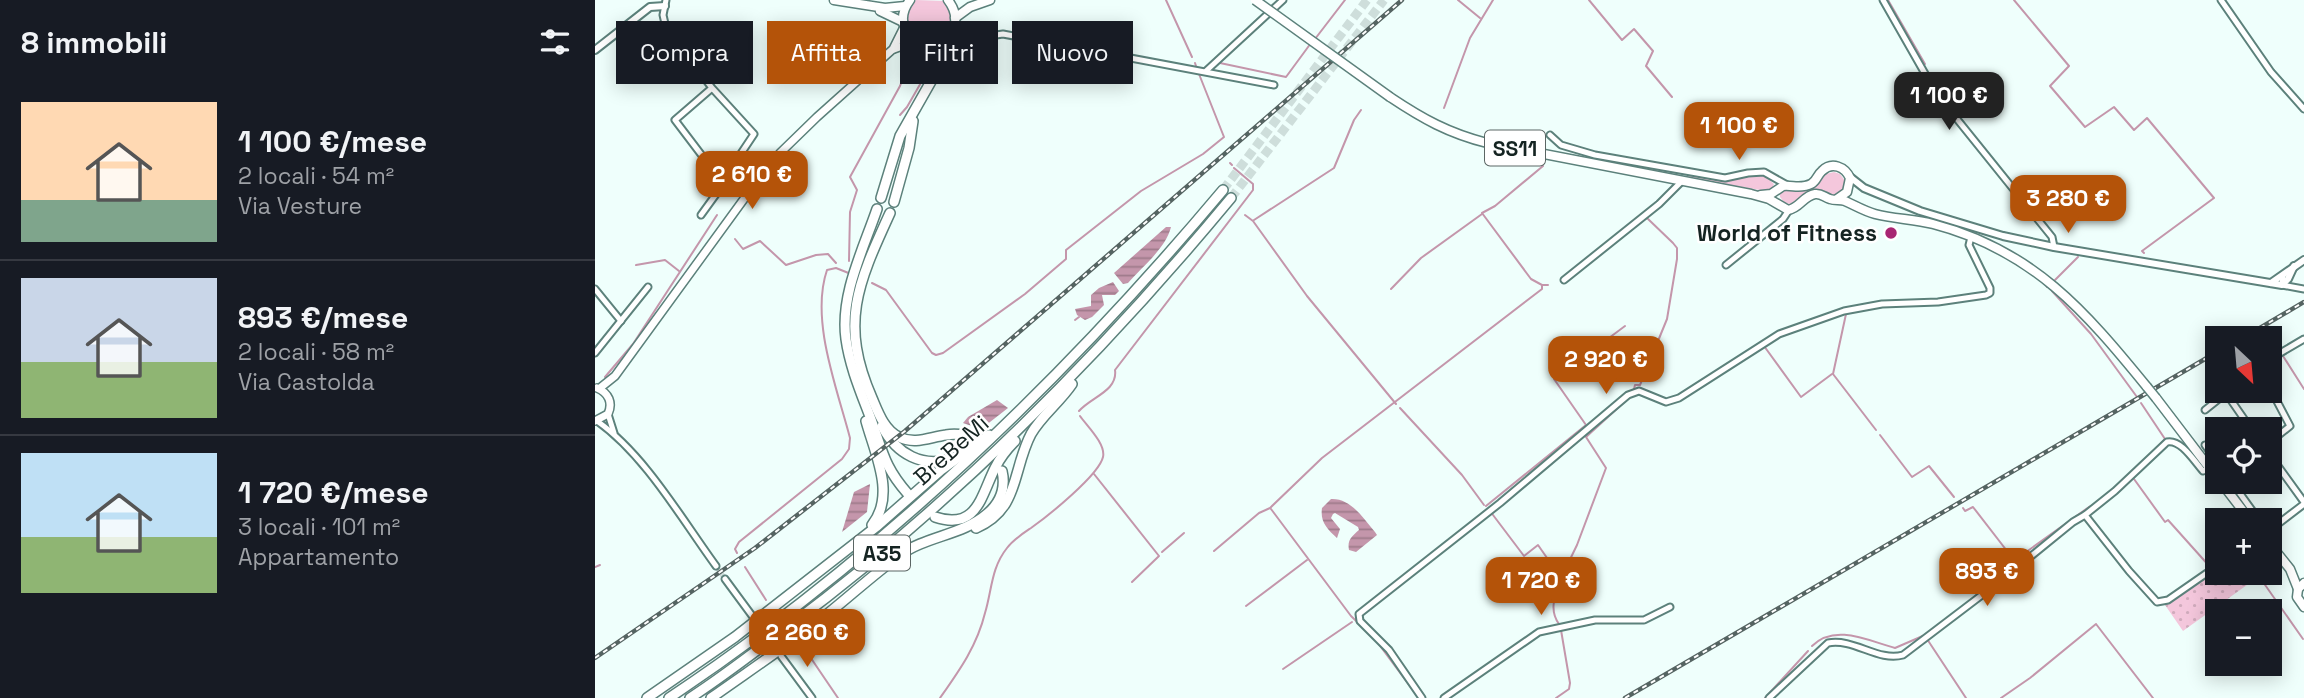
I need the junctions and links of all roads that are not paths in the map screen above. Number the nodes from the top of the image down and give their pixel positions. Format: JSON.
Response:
{"nodes":[{"id":1,"x":834,"y":0,"type":"edge"},
{"id":2,"x":990,"y":0,"type":"edge"},
{"id":3,"x":1255,"y":0,"type":"edge"},
{"id":4,"x":1283,"y":0,"type":"edge"},
{"id":5,"x":1884,"y":0,"type":"edge"},
{"id":6,"x":2221,"y":0,"type":"edge"},
{"id":7,"x":949,"y":2,"type":"edge"},
{"id":8,"x":666,"y":3,"type":"edge"},
{"id":9,"x":908,"y":3,"type":"edge"},
{"id":10,"x":975,"y":5,"type":"junction"},
{"id":11,"x":870,"y":7,"type":"junction"},
{"id":12,"x":904,"y":21,"type":"edge"},
{"id":13,"x":955,"y":21,"type":"edge"},
{"id":14,"x":956,"y":21,"type":"edge"},
{"id":15,"x":900,"y":23,"type":"edge"},
{"id":16,"x":900,"y":32,"type":"edge"},
{"id":17,"x":998,"y":35,"type":"edge"},
{"id":18,"x":900,"y":47,"type":"edge"},
{"id":19,"x":893,"y":49,"type":"junction"},
{"id":20,"x":595,"y":50,"type":"edge"},
{"id":21,"x":1204,"y":71,"type":"junction"},
{"id":22,"x":930,"y":84,"type":"edge"},
{"id":23,"x":1274,"y":85,"type":"dead end"},
{"id":24,"x":712,"y":88,"type":"junction"},
{"id":25,"x":2304,"y":109,"type":"edge"},
{"id":26,"x":913,"y":116,"type":"junction"},
{"id":27,"x":1550,"y":135,"type":"dead end"},
{"id":28,"x":1773,"y":176,"type":"junction"},
{"id":29,"x":1850,"y":177,"type":"junction"},
{"id":30,"x":1678,"y":182,"type":"junction"},
{"id":31,"x":1787,"y":185,"type":"junction"},
{"id":32,"x":722,"y":186,"type":"dead end"},
{"id":33,"x":1864,"y":188,"type":"junction"},
{"id":34,"x":1849,"y":189,"type":"junction"},
{"id":35,"x":1223,"y":190,"type":"tunnel mouth"},
{"id":36,"x":1777,"y":190,"type":"junction"},
{"id":37,"x":1751,"y":194,"type":"junction"},
{"id":38,"x":881,"y":198,"type":"dead end"},
{"id":39,"x":1231,"y":198,"type":"tunnel mouth"},
{"id":40,"x":1837,"y":199,"type":"junction"},
{"id":41,"x":894,"y":202,"type":"dead end"},
{"id":42,"x":1779,"y":205,"type":"junction"},
{"id":43,"x":877,"y":209,"type":"dead end"},
{"id":44,"x":1792,"y":209,"type":"junction"},
{"id":45,"x":1863,"y":210,"type":"junction"},
{"id":46,"x":890,"y":213,"type":"dead end"},
{"id":47,"x":701,"y":215,"type":"dead end"},
{"id":48,"x":1779,"y":221,"type":"junction"},
{"id":49,"x":1971,"y":237,"type":"junction"},
{"id":50,"x":2054,"y":247,"type":"junction"},
{"id":51,"x":2304,"y":261,"type":"edge"},
{"id":52,"x":1726,"y":265,"type":"dead end"},
{"id":53,"x":2293,"y":270,"type":"junction"},
{"id":54,"x":2283,"y":276,"type":"junction"},
{"id":55,"x":1564,"y":280,"type":"dead end"},
{"id":56,"x":2271,"y":283,"type":"junction"},
{"id":57,"x":2281,"y":285,"type":"junction"},
{"id":58,"x":648,"y":287,"type":"dead end"},
{"id":59,"x":595,"y":289,"type":"edge"},
{"id":60,"x":2302,"y":289,"type":"edge"},
{"id":61,"x":621,"y":321,"type":"junction"},
{"id":62,"x":2304,"y":339,"type":"edge"},
{"id":63,"x":2282,"y":352,"type":"edge"},
{"id":64,"x":595,"y":354,"type":"edge"},
{"id":65,"x":1080,"y":369,"type":"junction"},
{"id":66,"x":615,"y":376,"type":"junction"},
{"id":67,"x":856,"y":379,"type":"junction"},
{"id":68,"x":597,"y":388,"type":"edge"},
{"id":69,"x":1059,"y":390,"type":"junction"},
{"id":70,"x":1037,"y":396,"type":"junction"},
{"id":71,"x":609,"y":397,"type":"junction"},
{"id":72,"x":872,"y":398,"type":"junction"},
{"id":73,"x":2214,"y":403,"type":"edge"},
{"id":74,"x":2278,"y":403,"type":"edge"},
{"id":75,"x":2205,"y":410,"type":"dead end"},
{"id":76,"x":608,"y":414,"type":"junction"},
{"id":77,"x":596,"y":421,"type":"edge"},
{"id":78,"x":2282,"y":432,"type":"edge"},
{"id":79,"x":614,"y":433,"type":"junction"},
{"id":80,"x":978,"y":439,"type":"dead end"},
{"id":81,"x":965,"y":452,"type":"junction"},
{"id":82,"x":2205,"y":462,"type":"edge"},
{"id":83,"x":2205,"y":470,"type":"edge"},
{"id":84,"x":1002,"y":471,"type":"dead end"},
{"id":85,"x":2282,"y":472,"type":"edge"},
{"id":86,"x":908,"y":494,"type":"dead end"},
{"id":87,"x":2229,"y":494,"type":"edge"},
{"id":88,"x":2304,"y":503,"type":"edge"},
{"id":89,"x":2240,"y":508,"type":"edge"},
{"id":90,"x":2085,"y":515,"type":"junction"},
{"id":91,"x":935,"y":517,"type":"dead end"},
{"id":92,"x":2282,"y":520,"type":"edge"},
{"id":93,"x":940,"y":536,"type":"junction"},
{"id":94,"x":859,"y":540,"type":"junction"},
{"id":95,"x":2282,"y":559,"type":"edge"},
{"id":96,"x":716,"y":566,"type":"tunnel mouth"},
{"id":97,"x":2205,"y":574,"type":"edge"},
{"id":98,"x":725,"y":579,"type":"tunnel mouth"},
{"id":99,"x":2302,"y":584,"type":"edge"},
{"id":100,"x":1670,"y":607,"type":"dead end"},
{"id":101,"x":2304,"y":607,"type":"edge"},
{"id":102,"x":753,"y":617,"type":"tunnel mouth"},
{"id":103,"x":781,"y":656,"type":"tunnel mouth"},
{"id":104,"x":647,"y":698,"type":"edge"},
{"id":105,"x":669,"y":698,"type":"edge"},
{"id":106,"x":690,"y":698,"type":"edge"},
{"id":107,"x":711,"y":698,"type":"edge"},
{"id":108,"x":812,"y":698,"type":"edge"},
{"id":109,"x":1422,"y":698,"type":"edge"},
{"id":110,"x":1444,"y":698,"type":"edge"},
{"id":111,"x":1769,"y":698,"type":"edge"}],
"edges":[{"from":1,"to":11,"type":"main road"},
{"from":2,"to":10,"type":"main road"},
{"from":3,"to":30,"type":"main road","number":"SS11","bridge":true},
{"from":4,"to":21,"type":"street"},
{"from":5,"to":50,"type":"street"},
{"from":6,"to":25,"type":"street"},
{"from":7,"to":10,"type":"main road"},
{"from":7,"to":13,"type":"main road"},
{"from":8,"to":20,"type":"street"},
{"from":8,"to":24,"type":"street"},
{"from":9,"to":11,"type":"main road"},
{"from":9,"to":12,"type":"main road"},
{"from":10,"to":14,"type":"main road"},
{"from":11,"to":15,"type":"main road"},
{"from":16,"to":19,"type":"main road"},
{"from":17,"to":21,"type":"street"},
{"from":18,"to":19,"type":"main road"},
{"from":19,"to":66,"type":"main road"},
{"from":21,"to":23,"type":"street"},
{"from":22,"to":26,"type":"highway"},
{"from":24,"to":24,"type":"street"},
{"from":26,"to":38,"type":"highway"},
{"from":26,"to":41,"type":"highway"},
{"from":27,"to":28,"type":"street"},
{"from":28,"to":31,"type":"street"},
{"from":28,"to":36,"type":"street"},
{"from":29,"to":31,"type":"main road"},
{"from":29,"to":33,"type":"street"},
{"from":29,"to":34,"type":"main road"},
{"from":30,"to":37,"type":"main road"},
{"from":30,"to":55,"type":"street"},
{"from":31,"to":36,"type":"main road"},
{"from":32,"to":47,"type":"street"},
{"from":33,"to":34,"type":"street"},
{"from":33,"to":50,"type":"street"},
{"from":34,"to":40,"type":"main road"},
{"from":34,"to":45,"type":"main road"},
{"from":35,"to":70,"type":"highway","name":"BreBeMi","number":"A35"},
{"from":36,"to":37,"type":"main road"},
{"from":36,"to":42,"type":"main road"},
{"from":37,"to":42,"type":"main road"},
{"from":39,"to":65,"type":"highway","name":"BreBeMi","number":"A35"},
{"from":40,"to":44,"type":"main road"},
{"from":40,"to":45,"type":"main road"},
{"from":42,"to":44,"type":"main road"},
{"from":42,"to":48,"type":"street"},
{"from":43,"to":67,"type":"highway"},
{"from":44,"to":48,"type":"street"},
{"from":45,"to":49,"type":"main road"},
{"from":46,"to":72,"type":"highway"},
{"from":48,"to":52,"type":"street"},
{"from":49,"to":82,"type":"main road","bridge":true},
{"from":49,"to":109,"type":"street"},
{"from":50,"to":56,"type":"street"},
{"from":51,"to":53,"type":"street"},
{"from":53,"to":54,"type":"street"},
{"from":53,"to":57,"type":"street"},
{"from":53,"to":60,"type":"street"},
{"from":54,"to":56,"type":"street"},
{"from":54,"to":57,"type":"street"},
{"from":56,"to":57,"type":"street"},
{"from":57,"to":60,"type":"street"},
{"from":58,"to":61,"type":"street"},
{"from":59,"to":61,"type":"street"},
{"from":61,"to":64,"type":"street"},
{"from":62,"to":63,"type":"street"},
{"from":65,"to":69,"type":"highway","name":"BreBeMi","number":"A35"},
{"from":65,"to":93,"type":"highway"},
{"from":66,"to":68,"type":"main road"},
{"from":66,"to":71,"type":"main road"},
{"from":67,"to":86,"type":"highway"},
{"from":67,"to":94,"type":"highway"},
{"from":68,"to":71,"type":"main road"},
{"from":69,"to":91,"type":"highway"},
{"from":69,"to":106,"type":"highway","name":"BreBeMi","number":"A35"},
{"from":70,"to":81,"type":"highway"},
{"from":70,"to":105,"type":"highway","name":"BreBeMi","number":"A35"},
{"from":71,"to":76,"type":"main road"},
{"from":72,"to":80,"type":"highway"},
{"from":72,"to":81,"type":"highway"},
{"from":73,"to":75,"type":"street"},
{"from":74,"to":78,"type":"street"},
{"from":76,"to":77,"type":"main road"},
{"from":76,"to":79,"type":"street"},
{"from":77,"to":79,"type":"street"},
{"from":79,"to":96,"type":"street"},
{"from":81,"to":94,"type":"highway"},
{"from":83,"to":90,"type":"street"},
{"from":84,"to":93,"type":"highway"},
{"from":85,"to":88,"type":"street"},
{"from":87,"to":89,"type":"main road"},
{"from":88,"to":92,"type":"street"},
{"from":90,"to":97,"type":"street"},
{"from":90,"to":111,"type":"street"},
{"from":93,"to":107,"type":"highway"},
{"from":94,"to":104,"type":"highway"},
{"from":95,"to":99,"type":"main road"},
{"from":98,"to":102,"type":"street"},
{"from":99,"to":101,"type":"main road"},
{"from":100,"to":110,"type":"street"},
{"from":103,"to":108,"type":"street"}]}
